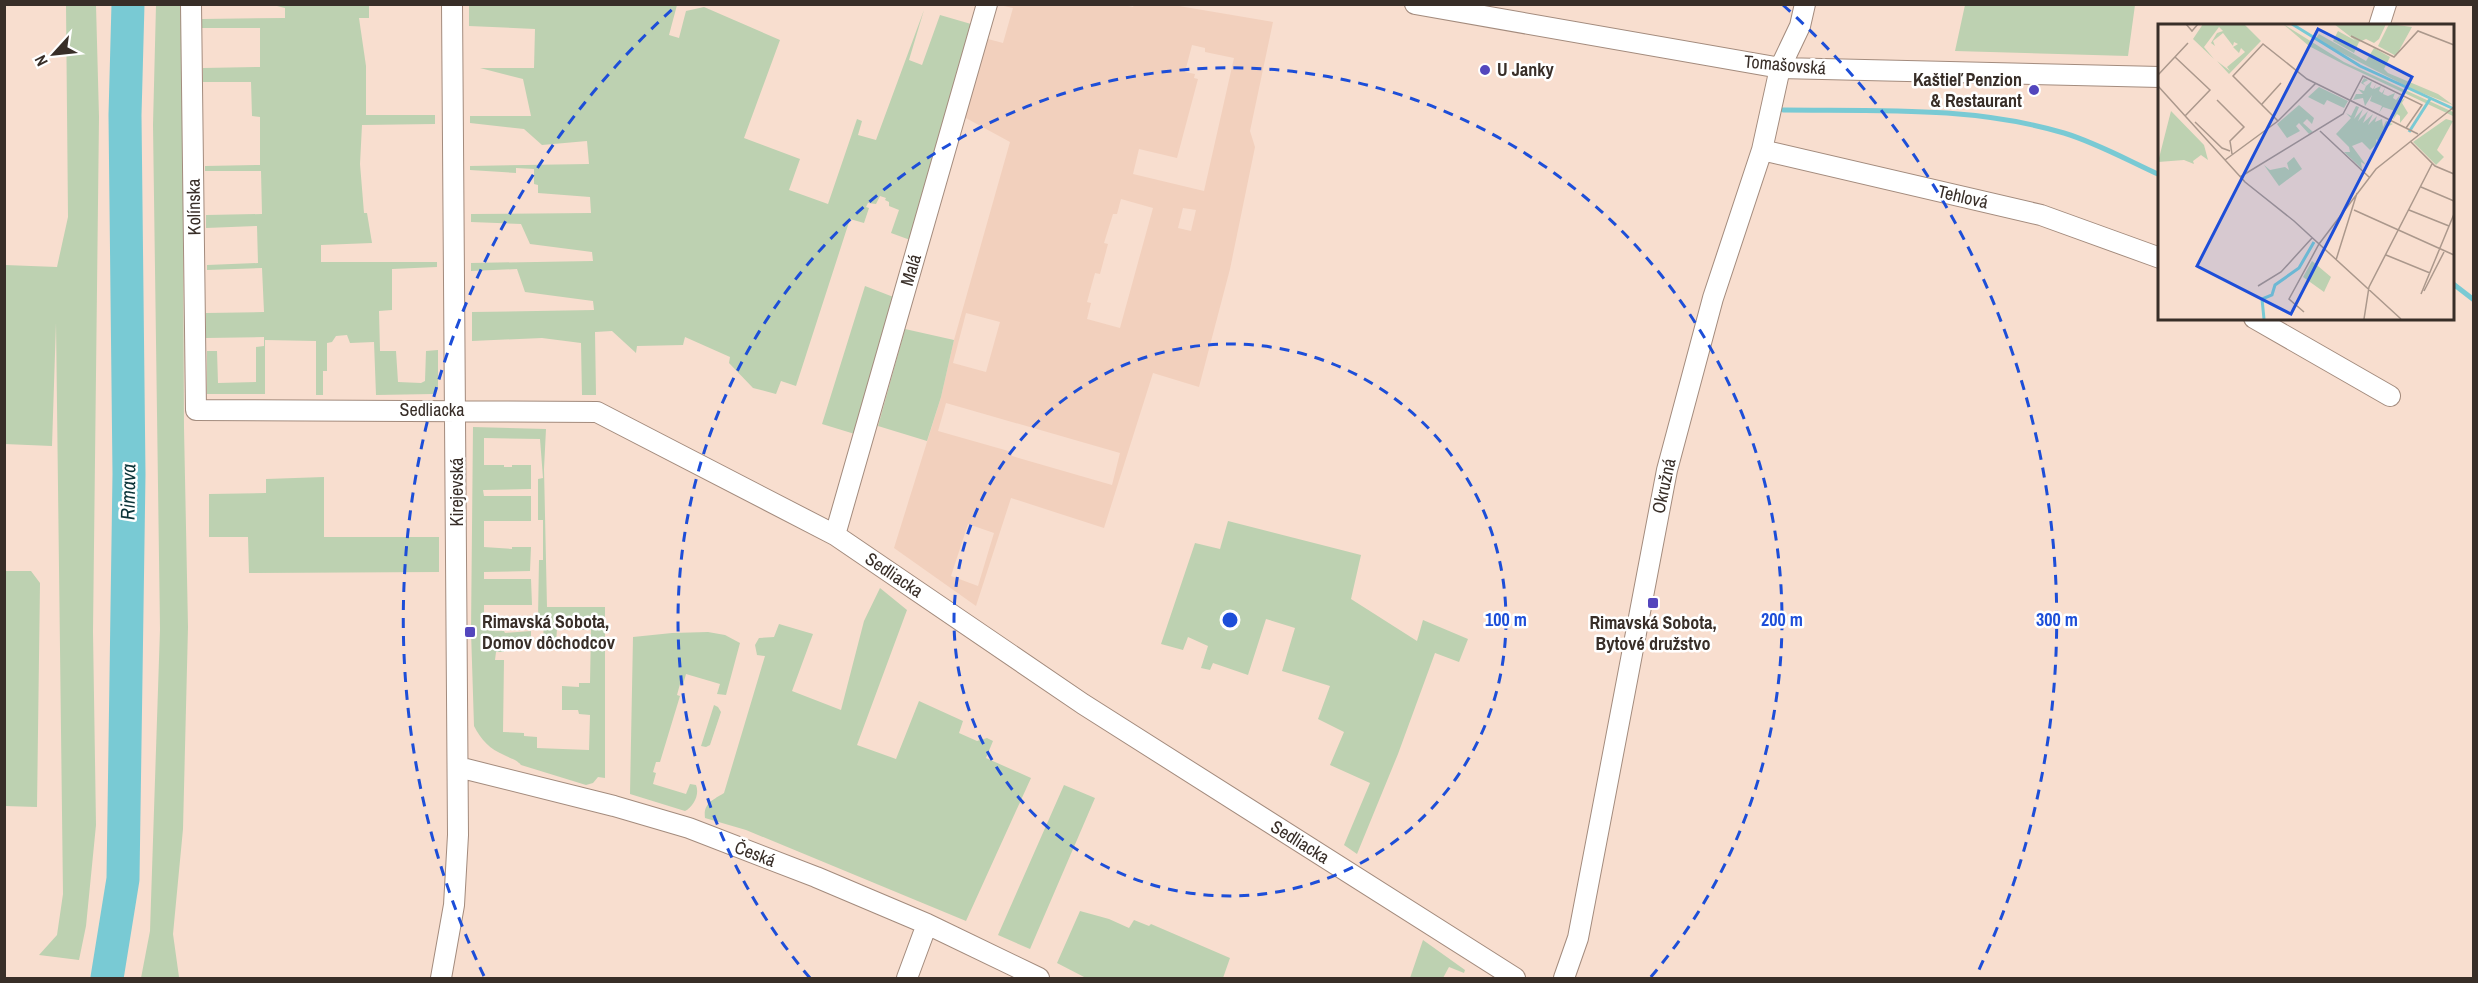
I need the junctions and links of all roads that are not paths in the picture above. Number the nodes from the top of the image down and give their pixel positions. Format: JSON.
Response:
{"nodes":[{"id":1,"x":191,"y":4,"type":"edge"},
{"id":2,"x":452,"y":4,"type":"edge"},
{"id":3,"x":987,"y":4,"type":"edge"},
{"id":4,"x":1414,"y":4,"type":"edge"},
{"id":5,"x":1805,"y":4,"type":"edge"},
{"id":6,"x":2386,"y":4,"type":"edge"},
{"id":7,"x":2380,"y":24,"type":"edge"},
{"id":8,"x":1780,"y":68,"type":"junction"},
{"id":9,"x":2158,"y":77,"type":"edge"},
{"id":10,"x":1762,"y":150,"type":"junction"},
{"id":11,"x":2158,"y":257,"type":"edge"},
{"id":12,"x":2257,"y":320,"type":"edge"},
{"id":13,"x":2390,"y":396,"type":"dead end"},
{"id":14,"x":196,"y":410,"type":"joint"},
{"id":15,"x":456,"y":410,"type":"junction"},
{"id":16,"x":835,"y":535,"type":"junction"},
{"id":17,"x":458,"y":767,"type":"junction"},
{"id":18,"x":927,"y":924,"type":"junction"},
{"id":19,"x":441,"y":978,"type":"edge"},
{"id":20,"x":907,"y":978,"type":"edge"},
{"id":21,"x":1039,"y":978,"type":"edge"},
{"id":22,"x":1515,"y":978,"type":"edge"},
{"id":23,"x":1564,"y":978,"type":"edge"}],
"edges":[{"from":1,"to":14,"type":"street","name":"Kolínska"},
{"from":2,"to":15,"type":"street","name":"Kirejevská"},
{"from":3,"to":16,"type":"street","name":"Malá"},
{"from":4,"to":8,"type":"street","name":"Tomašovská"},
{"from":5,"to":8,"type":"street","name":"Okružná"},
{"from":6,"to":7,"type":"street"},
{"from":8,"to":9,"type":"street","name":"Tomašovská"},
{"from":8,"to":10,"type":"street","name":"Okružná"},
{"from":10,"to":11,"type":"street","name":"Tehlová"},
{"from":10,"to":23,"type":"street","name":"Okružná"},
{"from":12,"to":13,"type":"street"},
{"from":14,"to":15,"type":"street","name":"Sedliacka"},
{"from":15,"to":16,"type":"street","name":"Sedliacka"},
{"from":15,"to":17,"type":"street","name":"Kirejevská"},
{"from":16,"to":22,"type":"street","name":"Sedliacka"},
{"from":17,"to":18,"type":"street","name":"Česká"},
{"from":17,"to":19,"type":"street","name":"Kirejevská"},
{"from":18,"to":20,"type":"street"},
{"from":18,"to":21,"type":"street","name":"Česká"}]}
